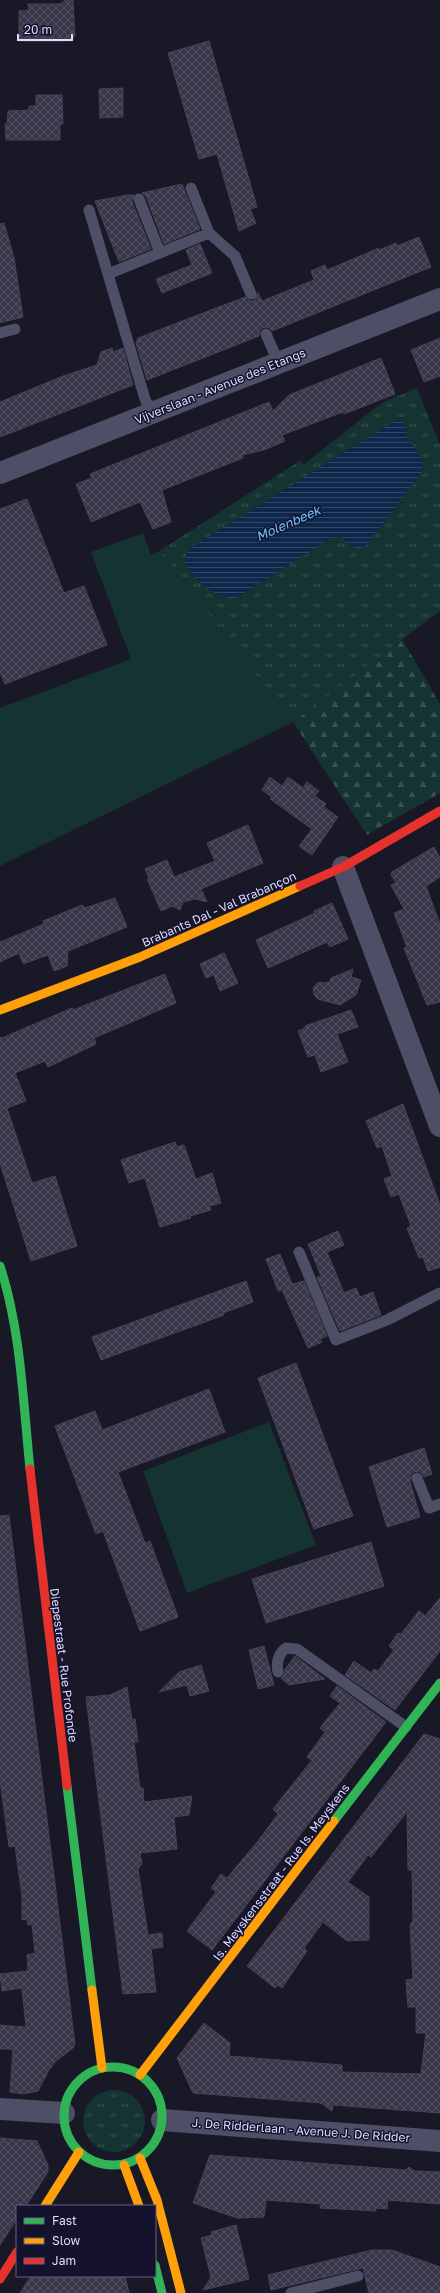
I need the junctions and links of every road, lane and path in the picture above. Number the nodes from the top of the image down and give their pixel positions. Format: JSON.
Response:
{"nodes":[{"id":1,"x":191,"y":188,"type":"dead end"},
{"id":2,"x":139,"y":199,"type":"dead end"},
{"id":3,"x":89,"y":210,"type":"dead end"},
{"id":4,"x":209,"y":233,"type":"junction"},
{"id":5,"x":160,"y":253,"type":"junction"},
{"id":6,"x":108,"y":274,"type":"junction"},
{"id":7,"x":251,"y":294,"type":"dead end"},
{"id":8,"x":440,"y":299,"type":"edge"},
{"id":9,"x":15,"y":329,"type":"dead end"},
{"id":10,"x":0,"y":333,"type":"edge"},
{"id":11,"x":266,"y":334,"type":"dead end"},
{"id":12,"x":278,"y":362,"type":"junction"},
{"id":13,"x":152,"y":414,"type":"junction"},
{"id":14,"x":0,"y":473,"type":"edge"},
{"id":15,"x":440,"y":811,"type":"edge"},
{"id":16,"x":343,"y":867,"type":"junction"},
{"id":17,"x":0,"y":1010,"type":"edge"},
{"id":18,"x":440,"y":1126,"type":"edge"},
{"id":19,"x":299,"y":1252,"type":"dead end"},
{"id":20,"x":0,"y":1266,"type":"edge"},
{"id":21,"x":440,"y":1293,"type":"edge"},
{"id":22,"x":417,"y":1478,"type":"dead end"},
{"id":23,"x":440,"y":1504,"type":"edge"},
{"id":24,"x":278,"y":1672,"type":"dead end"},
{"id":25,"x":439,"y":1686,"type":"edge"},
{"id":26,"x":406,"y":1727,"type":"junction"},
{"id":27,"x":102,"y":2068,"type":"junction"},
{"id":28,"x":140,"y":2075,"type":"junction"},
{"id":29,"x":0,"y":2109,"type":"edge"},
{"id":30,"x":64,"y":2113,"type":"junction"},
{"id":31,"x":162,"y":2120,"type":"junction"},
{"id":32,"x":440,"y":2141,"type":"edge"},
{"id":33,"x":79,"y":2152,"type":"junction"},
{"id":34,"x":140,"y":2158,"type":"junction"},
{"id":35,"x":124,"y":2164,"type":"junction"},
{"id":36,"x":47,"y":2205,"type":"edge"},
{"id":37,"x":139,"y":2205,"type":"edge"},
{"id":38,"x":16,"y":2254,"type":"edge"},
{"id":39,"x":156,"y":2269,"type":"edge"},
{"id":40,"x":358,"y":2276,"type":"dead end"},
{"id":41,"x":0,"y":2279,"type":"edge"},
{"id":42,"x":162,"y":2293,"type":"edge"},
{"id":43,"x":181,"y":2293,"type":"edge"},
{"id":44,"x":290,"y":2293,"type":"edge"}],
"edges":[{"from":1,"to":4,"type":"lane"},
{"from":2,"to":5,"type":"lane"},
{"from":3,"to":6,"type":"lane"},
{"from":4,"to":5,"type":"lane"},
{"from":4,"to":7,"type":"lane"},
{"from":5,"to":6,"type":"lane"},
{"from":6,"to":13,"type":"lane"},
{"from":8,"to":12,"type":"street","name":"Vijverslaan - Avenue des Etangs"},
{"from":9,"to":10,"type":"lane"},
{"from":11,"to":12,"type":"lane"},
{"from":12,"to":13,"type":"street","name":"Vijverslaan - Avenue des Etangs"},
{"from":13,"to":14,"type":"street","name":"Vijverslaan - Avenue des Etangs"},
{"from":15,"to":16,"type":"main road","name":"Brabants Dal - Val Brabançon"},
{"from":16,"to":17,"type":"main road","name":"Brabants Dal - Val Brabançon"},
{"from":16,"to":18,"type":"street"},
{"from":19,"to":21,"type":"lane"},
{"from":20,"to":27,"type":"main road","name":"Diepestraat - Rue Profonde"},
{"from":22,"to":23,"type":"lane"},
{"from":24,"to":26,"type":"lane"},
{"from":25,"to":26,"type":"main road","name":"Is. Meyskensstraat - Rue Is. Meyskens"},
{"from":26,"to":28,"type":"main road","name":"Is. Meyskensstraat - Rue Is. Meyskens"},
{"from":27,"to":28,"type":"main road"},
{"from":27,"to":30,"type":"main road"},
{"from":28,"to":31,"type":"main road"},
{"from":29,"to":30,"type":"street"},
{"from":30,"to":33,"type":"main road"},
{"from":31,"to":32,"type":"street","name":"J. De Ridderlaan - Avenue J. De Ridder"},
{"from":31,"to":34,"type":"main road"},
{"from":33,"to":35,"type":"main road"},
{"from":33,"to":36,"type":"main road"},
{"from":34,"to":35,"type":"main road"},
{"from":34,"to":43,"type":"main road"},
{"from":35,"to":37,"type":"main road"},
{"from":38,"to":41,"type":"main road"},
{"from":39,"to":42,"type":"main road"},
{"from":40,"to":44,"type":"lane"}]}
